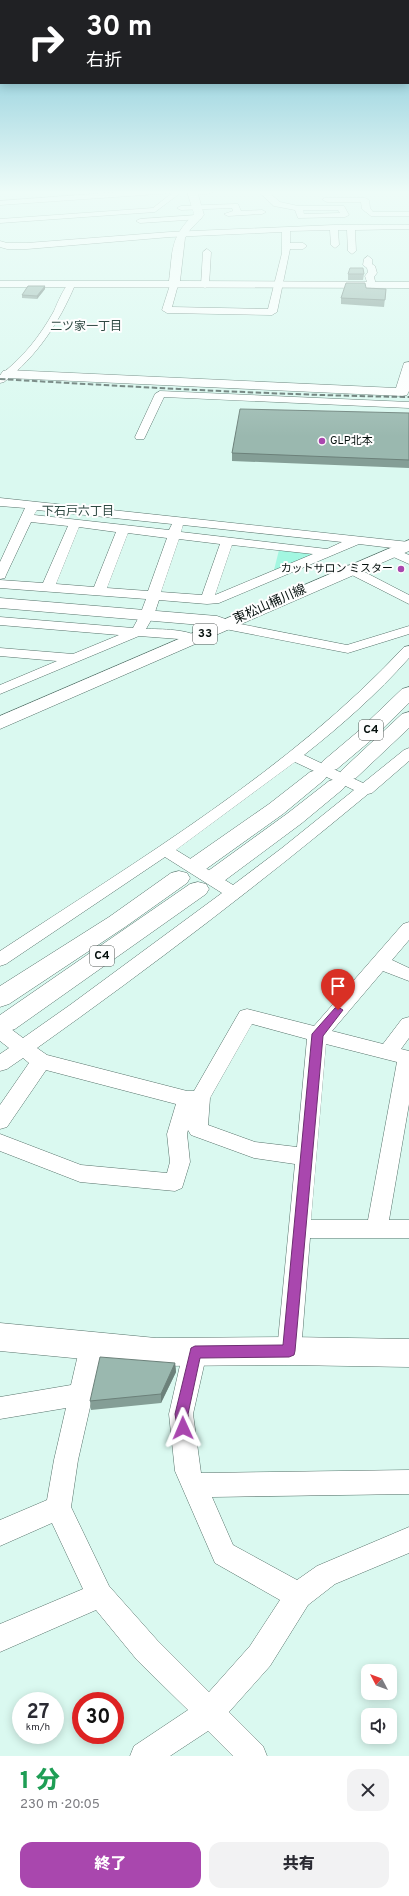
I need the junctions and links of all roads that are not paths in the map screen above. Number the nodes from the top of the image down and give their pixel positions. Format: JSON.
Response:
{"nodes":[{"id":1,"x":176,"y":273,"type":"edge"},
{"id":2,"x":206,"y":273,"type":"edge"},
{"id":3,"x":280,"y":273,"type":"edge"},
{"id":4,"x":373,"y":273,"type":"edge"},
{"id":5,"x":0,"y":284,"type":"edge"},
{"id":6,"x":71,"y":285,"type":"junction"},
{"id":7,"x":174,"y":285,"type":"junction"},
{"id":8,"x":205,"y":285,"type":"junction"},
{"id":9,"x":277,"y":285,"type":"junction"},
{"id":10,"x":372,"y":285,"type":"junction"},
{"id":11,"x":409,"y":285,"type":"edge"},
{"id":12,"x":409,"y":366,"type":"edge"},
{"id":13,"x":6,"y":373,"type":"edge"},
{"id":14,"x":409,"y":405,"type":"edge"},
{"id":15,"x":140,"y":437,"type":"dead end"},
{"id":16,"x":0,"y":502,"type":"edge"},
{"id":17,"x":33,"y":505,"type":"junction"},
{"id":18,"x":28,"y":518,"type":"junction"},
{"id":19,"x":179,"y":522,"type":"junction"},
{"id":20,"x":76,"y":523,"type":"junction"},
{"id":21,"x":124,"y":528,"type":"junction"},
{"id":22,"x":173,"y":534,"type":"junction"},
{"id":23,"x":227,"y":540,"type":"junction"},
{"id":24,"x":356,"y":540,"type":"junction"},
{"id":25,"x":0,"y":542,"type":"edge"},
{"id":26,"x":16,"y":544,"type":"junction"},
{"id":27,"x":277,"y":547,"type":"junction"},
{"id":28,"x":406,"y":550,"type":"edge"},
{"id":29,"x":328,"y":553,"type":"junction"},
{"id":30,"x":351,"y":569,"type":"junction"},
{"id":31,"x":0,"y":575,"type":"edge"},
{"id":32,"x":267,"y":577,"type":"junction"},
{"id":33,"x":0,"y":584,"type":"edge"},
{"id":34,"x":48,"y":588,"type":"junction"},
{"id":35,"x":99,"y":592,"type":"junction"},
{"id":36,"x":153,"y":596,"type":"junction"},
{"id":37,"x":207,"y":600,"type":"junction"},
{"id":38,"x":409,"y":600,"type":"edge"},
{"id":39,"x":0,"y":603,"type":"edge"},
{"id":40,"x":147,"y":615,"type":"junction"},
{"id":41,"x":0,"y":621,"type":"edge"},
{"id":42,"x":225,"y":625,"type":"junction"},
{"id":43,"x":409,"y":630,"type":"edge"},
{"id":44,"x":136,"y":632,"type":"junction"},
{"id":45,"x":194,"y":639,"type":"junction"},
{"id":46,"x":409,"y":650,"type":"edge"},
{"id":47,"x":0,"y":652,"type":"edge"},
{"id":48,"x":75,"y":658,"type":"junction"},
{"id":49,"x":0,"y":682,"type":"edge"},
{"id":50,"x":16,"y":683,"type":"junction"},
{"id":51,"x":0,"y":690,"type":"edge"},
{"id":52,"x":409,"y":693,"type":"edge"},
{"id":53,"x":409,"y":718,"type":"edge"},
{"id":54,"x":0,"y":723,"type":"edge"},
{"id":55,"x":409,"y":752,"type":"edge"},
{"id":56,"x":294,"y":756,"type":"junction"},
{"id":57,"x":333,"y":775,"type":"junction"},
{"id":58,"x":366,"y":790,"type":"junction"},
{"id":59,"x":164,"y":850,"type":"junction"},
{"id":60,"x":198,"y":864,"type":"dead end"},
{"id":61,"x":197,"y":881,"type":"junction"},
{"id":62,"x":234,"y":893,"type":"junction"},
{"id":63,"x":409,"y":928,"type":"edge"},
{"id":64,"x":0,"y":960,"type":"edge"},
{"id":65,"x":380,"y":962,"type":"junction"},
{"id":66,"x":409,"y":975,"type":"edge"},
{"id":67,"x":0,"y":998,"type":"edge"},
{"id":68,"x":409,"y":1024,"type":"edge"},
{"id":69,"x":3,"y":1027,"type":"edge"},
{"id":70,"x":318,"y":1034,"type":"junction"},
{"id":71,"x":22,"y":1048,"type":"junction"},
{"id":72,"x":387,"y":1052,"type":"junction"},
{"id":73,"x":408,"y":1058,"type":"edge"},
{"id":74,"x":41,"y":1061,"type":"junction"},
{"id":75,"x":0,"y":1064,"type":"edge"},
{"id":76,"x":194,"y":1099,"type":"junction"},
{"id":77,"x":0,"y":1121,"type":"edge"},
{"id":78,"x":0,"y":1142,"type":"edge"},
{"id":79,"x":307,"y":1157,"type":"junction"},
{"id":80,"x":301,"y":1229,"type":"junction"},
{"id":81,"x":377,"y":1229,"type":"junction"},
{"id":82,"x":409,"y":1229,"type":"edge"},
{"id":83,"x":0,"y":1337,"type":"edge"},
{"id":84,"x":92,"y":1346,"type":"junction"},
{"id":85,"x":289,"y":1351,"type":"junction"},
{"id":86,"x":195,"y":1352,"type":"junction"},
{"id":87,"x":409,"y":1353,"type":"edge"},
{"id":88,"x":81,"y":1394,"type":"junction"},
{"id":89,"x":0,"y":1408,"type":"edge"},
{"id":90,"x":409,"y":1482,"type":"edge"},
{"id":91,"x":194,"y":1484,"type":"junction"},
{"id":92,"x":58,"y":1508,"type":"junction"},
{"id":93,"x":0,"y":1533,"type":"edge"},
{"id":94,"x":409,"y":1540,"type":"edge"},
{"id":95,"x":100,"y":1595,"type":"junction"},
{"id":96,"x":299,"y":1596,"type":"junction"},
{"id":97,"x":0,"y":1638,"type":"edge"},
{"id":98,"x":209,"y":1713,"type":"junction"},
{"id":99,"x":144,"y":1756,"type":"edge"},
{"id":100,"x":253,"y":1756,"type":"edge"}],
"edges":[{"from":1,"to":7,"type":"main road"},
{"from":2,"to":8,"type":"street"},
{"from":3,"to":9,"type":"street"},
{"from":4,"to":10,"type":"street"},
{"from":5,"to":6,"type":"main road"},
{"from":6,"to":7,"type":"main road"},
{"from":6,"to":13,"type":"street"},
{"from":7,"to":8,"type":"main road"},
{"from":7,"to":9,"type":"street"},
{"from":8,"to":9,"type":"main road"},
{"from":9,"to":10,"type":"main road"},
{"from":10,"to":11,"type":"main road"},
{"from":12,"to":13,"type":"main road"},
{"from":14,"to":15,"type":"street"},
{"from":16,"to":17,"type":"street"},
{"from":17,"to":18,"type":"street"},
{"from":17,"to":19,"type":"street"},
{"from":18,"to":20,"type":"street"},
{"from":18,"to":26,"type":"street"},
{"from":19,"to":22,"type":"street"},
{"from":19,"to":24,"type":"street"},
{"from":20,"to":21,"type":"street"},
{"from":20,"to":34,"type":"street"},
{"from":21,"to":22,"type":"street"},
{"from":21,"to":35,"type":"street"},
{"from":22,"to":23,"type":"street"},
{"from":22,"to":36,"type":"street"},
{"from":23,"to":27,"type":"street"},
{"from":23,"to":37,"type":"street"},
{"from":24,"to":28,"type":"street"},
{"from":24,"to":29,"type":"street"},
{"from":25,"to":26,"type":"street"},
{"from":26,"to":31,"type":"street"},
{"from":27,"to":29,"type":"street"},
{"from":27,"to":32,"type":"street"},
{"from":28,"to":30,"type":"main road","name":"東松山桶川線","number":"33"},
{"from":29,"to":32,"type":"street"},
{"from":30,"to":38,"type":"street"},
{"from":30,"to":42,"type":"main road","name":"東松山桶川線","number":"33"},
{"from":32,"to":37,"type":"street"},
{"from":33,"to":34,"type":"street"},
{"from":34,"to":35,"type":"street"},
{"from":35,"to":36,"type":"street"},
{"from":36,"to":37,"type":"street"},
{"from":36,"to":40,"type":"street"},
{"from":39,"to":40,"type":"main road"},
{"from":40,"to":42,"type":"main road"},
{"from":40,"to":44,"type":"street"},
{"from":41,"to":44,"type":"street"},
{"from":42,"to":43,"type":"street"},
{"from":42,"to":45,"type":"main road","name":"東松山桶川線","number":"33"},
{"from":44,"to":45,"type":"street"},
{"from":44,"to":48,"type":"street"},
{"from":45,"to":54,"type":"main road","name":"東松山桶川線","number":"33"},
{"from":46,"to":56,"type":"street"},
{"from":47,"to":48,"type":"street"},
{"from":48,"to":50,"type":"street"},
{"from":49,"to":50,"type":"street"},
{"from":50,"to":51,"type":"street"},
{"from":52,"to":57,"type":"main road","number":"C4"},
{"from":53,"to":57,"type":"main road","number":"C4"},
{"from":55,"to":58,"type":"street"},
{"from":56,"to":58,"type":"street"},
{"from":56,"to":59,"type":"street"},
{"from":57,"to":60,"type":"main road","number":"C4"},
{"from":57,"to":61,"type":"main road","number":"C4"},
{"from":58,"to":62,"type":"street"},
{"from":59,"to":62,"type":"street"},
{"from":59,"to":64,"type":"street"},
{"from":61,"to":67,"type":"main road","number":"C4"},
{"from":61,"to":69,"type":"main road","number":"C4"},
{"from":62,"to":71,"type":"street"},
{"from":63,"to":65,"type":"street"},
{"from":65,"to":66,"type":"street"},
{"from":65,"to":70,"type":"street"},
{"from":68,"to":72,"type":"street"},
{"from":69,"to":71,"type":"street"},
{"from":70,"to":72,"type":"street"},
{"from":70,"to":76,"type":"street"},
{"from":70,"to":79,"type":"street"},
{"from":71,"to":74,"type":"street"},
{"from":71,"to":75,"type":"street"},
{"from":72,"to":73,"type":"street"},
{"from":73,"to":81,"type":"street"},
{"from":74,"to":76,"type":"street"},
{"from":74,"to":77,"type":"street"},
{"from":76,"to":78,"type":"street"},
{"from":76,"to":79,"type":"street"},
{"from":79,"to":80,"type":"street"},
{"from":80,"to":81,"type":"street"},
{"from":80,"to":85,"type":"street"},
{"from":81,"to":82,"type":"street"},
{"from":83,"to":84,"type":"main road"},
{"from":84,"to":86,"type":"main road"},
{"from":84,"to":88,"type":"street"},
{"from":85,"to":86,"type":"main road"},
{"from":85,"to":87,"type":"main road"},
{"from":86,"to":91,"type":"street"},
{"from":88,"to":89,"type":"street"},
{"from":88,"to":92,"type":"street"},
{"from":90,"to":91,"type":"street"},
{"from":91,"to":96,"type":"street"},
{"from":92,"to":93,"type":"street"},
{"from":92,"to":95,"type":"street"},
{"from":94,"to":96,"type":"street"},
{"from":95,"to":97,"type":"street"},
{"from":95,"to":98,"type":"street"},
{"from":96,"to":98,"type":"street"},
{"from":98,"to":99,"type":"street"},
{"from":98,"to":100,"type":"street"}]}
